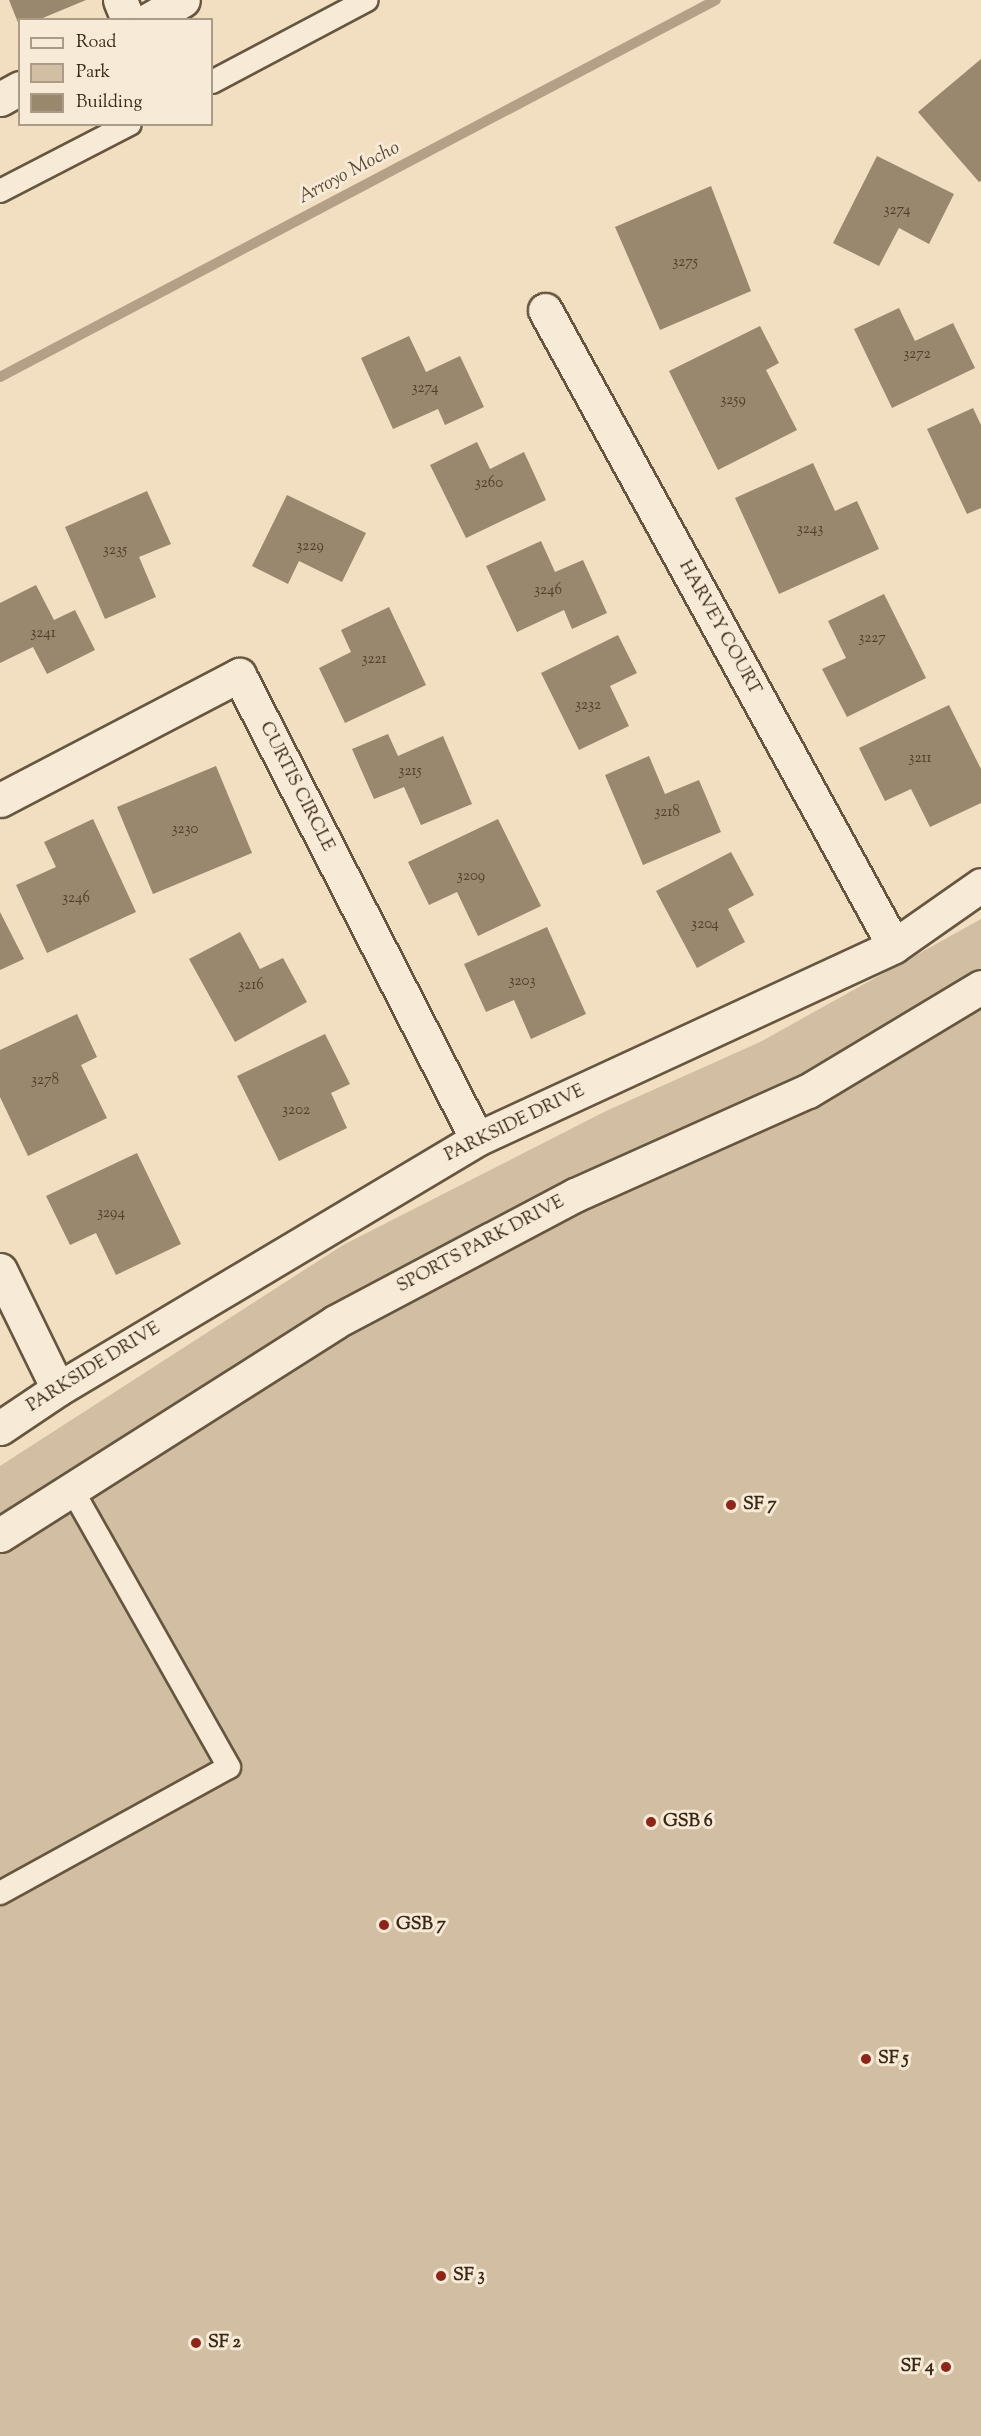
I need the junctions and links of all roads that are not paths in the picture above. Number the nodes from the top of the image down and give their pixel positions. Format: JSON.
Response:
{"nodes":[{"id":1,"x":120,"y":0,"type":"edge"},
{"id":2,"x":183,"y":0,"type":"edge"},
{"id":3,"x":367,"y":0,"type":"edge"},
{"id":4,"x":127,"y":18,"type":"edge"},
{"id":5,"x":152,"y":18,"type":"edge"},
{"id":6,"x":213,"y":81,"type":"edge"},
{"id":7,"x":18,"y":89,"type":"edge"},
{"id":8,"x":0,"y":99,"type":"edge"},
{"id":9,"x":126,"y":126,"type":"edge"},
{"id":10,"x":0,"y":191,"type":"edge"},
{"id":11,"x":544,"y":310,"type":"dead end"},
{"id":12,"x":0,"y":800,"type":"edge"},
{"id":13,"x":981,"y":885,"type":"edge"},
{"id":14,"x":894,"y":946,"type":"junction"},
{"id":15,"x":981,"y":987,"type":"edge"},
{"id":16,"x":477,"y":1140,"type":"junction"},
{"id":17,"x":0,"y":1270,"type":"edge"},
{"id":18,"x":58,"y":1389,"type":"junction"},
{"id":19,"x":0,"y":1428,"type":"edge"},
{"id":20,"x":72,"y":1490,"type":"junction"},
{"id":21,"x":0,"y":1535,"type":"edge"},
{"id":22,"x":0,"y":1893,"type":"edge"}],
"edges":[{"from":1,"to":4,"type":"street"},
{"from":2,"to":5,"type":"street"},
{"from":3,"to":6,"type":"lane"},
{"from":7,"to":8,"type":"street"},
{"from":9,"to":10,"type":"lane"},
{"from":11,"to":14,"type":"street","name":"HARVEY COURT"},
{"from":12,"to":16,"type":"street","name":"CURTIS CIRCLE"},
{"from":13,"to":14,"type":"street","name":"PARKSIDE DRIVE"},
{"from":14,"to":16,"type":"street","name":"PARKSIDE DRIVE"},
{"from":15,"to":20,"type":"street","name":"SPORTS PARK DRIVE"},
{"from":16,"to":18,"type":"street","name":"PARKSIDE DRIVE"},
{"from":17,"to":18,"type":"street"},
{"from":18,"to":19,"type":"street","name":"PARKSIDE DRIVE"},
{"from":20,"to":21,"type":"street","name":"SPORTS PARK DRIVE"},
{"from":20,"to":22,"type":"lane"}]}
